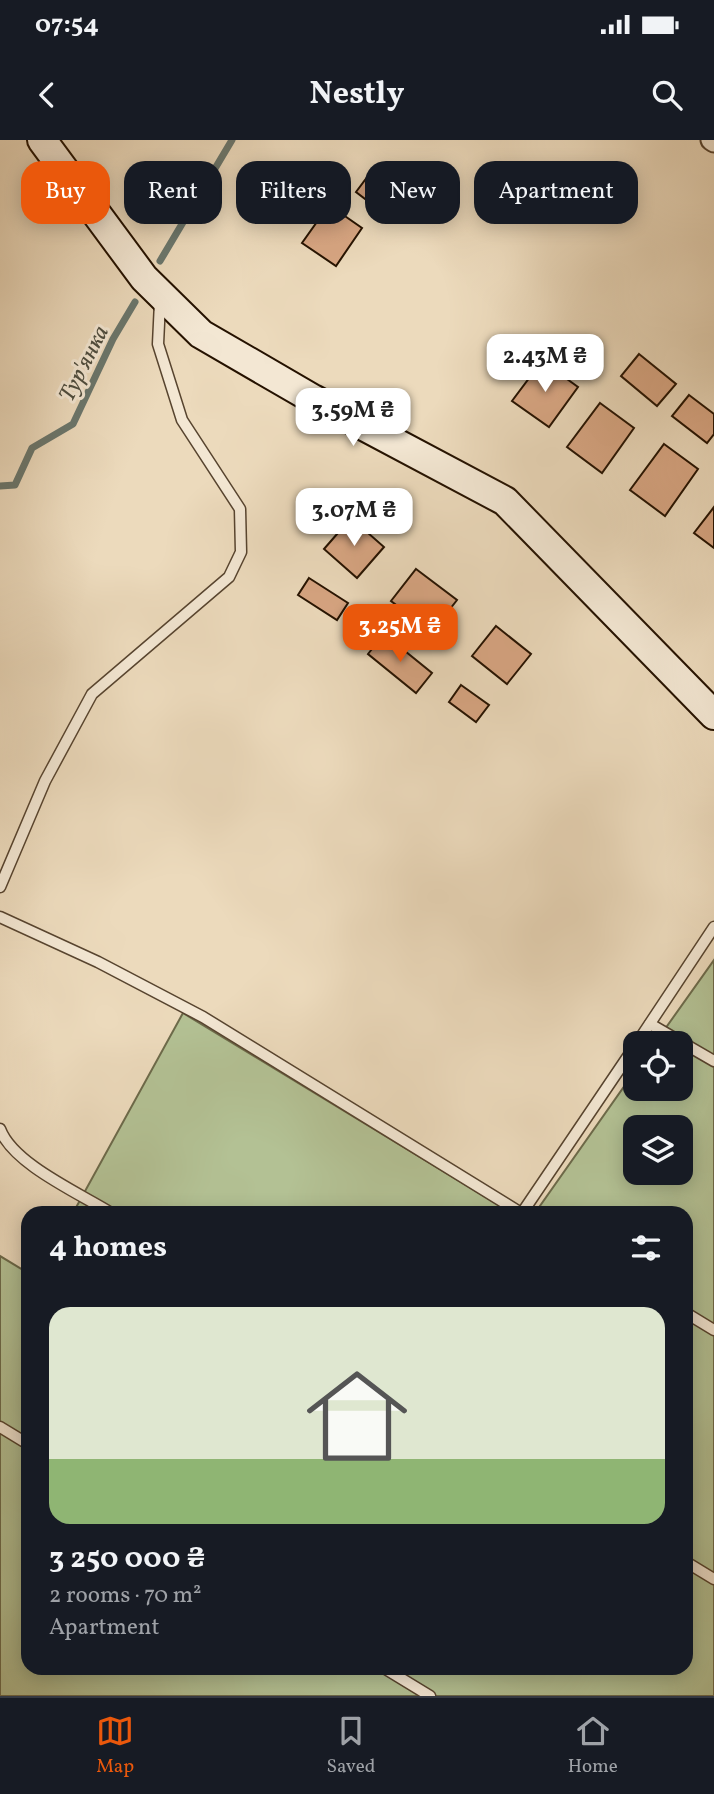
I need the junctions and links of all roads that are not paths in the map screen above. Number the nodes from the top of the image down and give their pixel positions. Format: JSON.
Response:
{"nodes":[{"id":1,"x":42,"y":140,"type":"edge"},
{"id":2,"x":160,"y":294,"type":"junction"},
{"id":3,"x":714,"y":715,"type":"edge"},
{"id":4,"x":0,"y":887,"type":"edge"},
{"id":5,"x":0,"y":917,"type":"edge"},
{"id":6,"x":714,"y":927,"type":"edge"},
{"id":7,"x":650,"y":1024,"type":"junction"},
{"id":8,"x":645,"y":1031,"type":"edge"},
{"id":9,"x":714,"y":1061,"type":"edge"},
{"id":10,"x":623,"y":1063,"type":"edge"},
{"id":11,"x":0,"y":1129,"type":"edge"},
{"id":12,"x":100,"y":1206,"type":"edge"},
{"id":13,"x":511,"y":1206,"type":"edge"},
{"id":14,"x":527,"y":1206,"type":"edge"},
{"id":15,"x":693,"y":1317,"type":"edge"},
{"id":16,"x":714,"y":1330,"type":"edge"},
{"id":17,"x":0,"y":1427,"type":"edge"},
{"id":18,"x":21,"y":1440,"type":"edge"},
{"id":19,"x":693,"y":1566,"type":"edge"},
{"id":20,"x":714,"y":1579,"type":"edge"},
{"id":21,"x":396,"y":1675,"type":"edge"},
{"id":22,"x":430,"y":1696,"type":"edge"}],
"edges":[{"from":1,"to":2,"type":"street"},
{"from":2,"to":3,"type":"street"},
{"from":2,"to":4,"type":"lane"},
{"from":5,"to":13,"type":"lane"},
{"from":6,"to":7,"type":"lane"},
{"from":7,"to":8,"type":"lane"},
{"from":7,"to":9,"type":"lane"},
{"from":10,"to":14,"type":"lane"},
{"from":11,"to":12,"type":"lane"},
{"from":15,"to":16,"type":"lane"},
{"from":17,"to":18,"type":"lane"},
{"from":19,"to":20,"type":"lane"},
{"from":21,"to":22,"type":"lane"}]}
